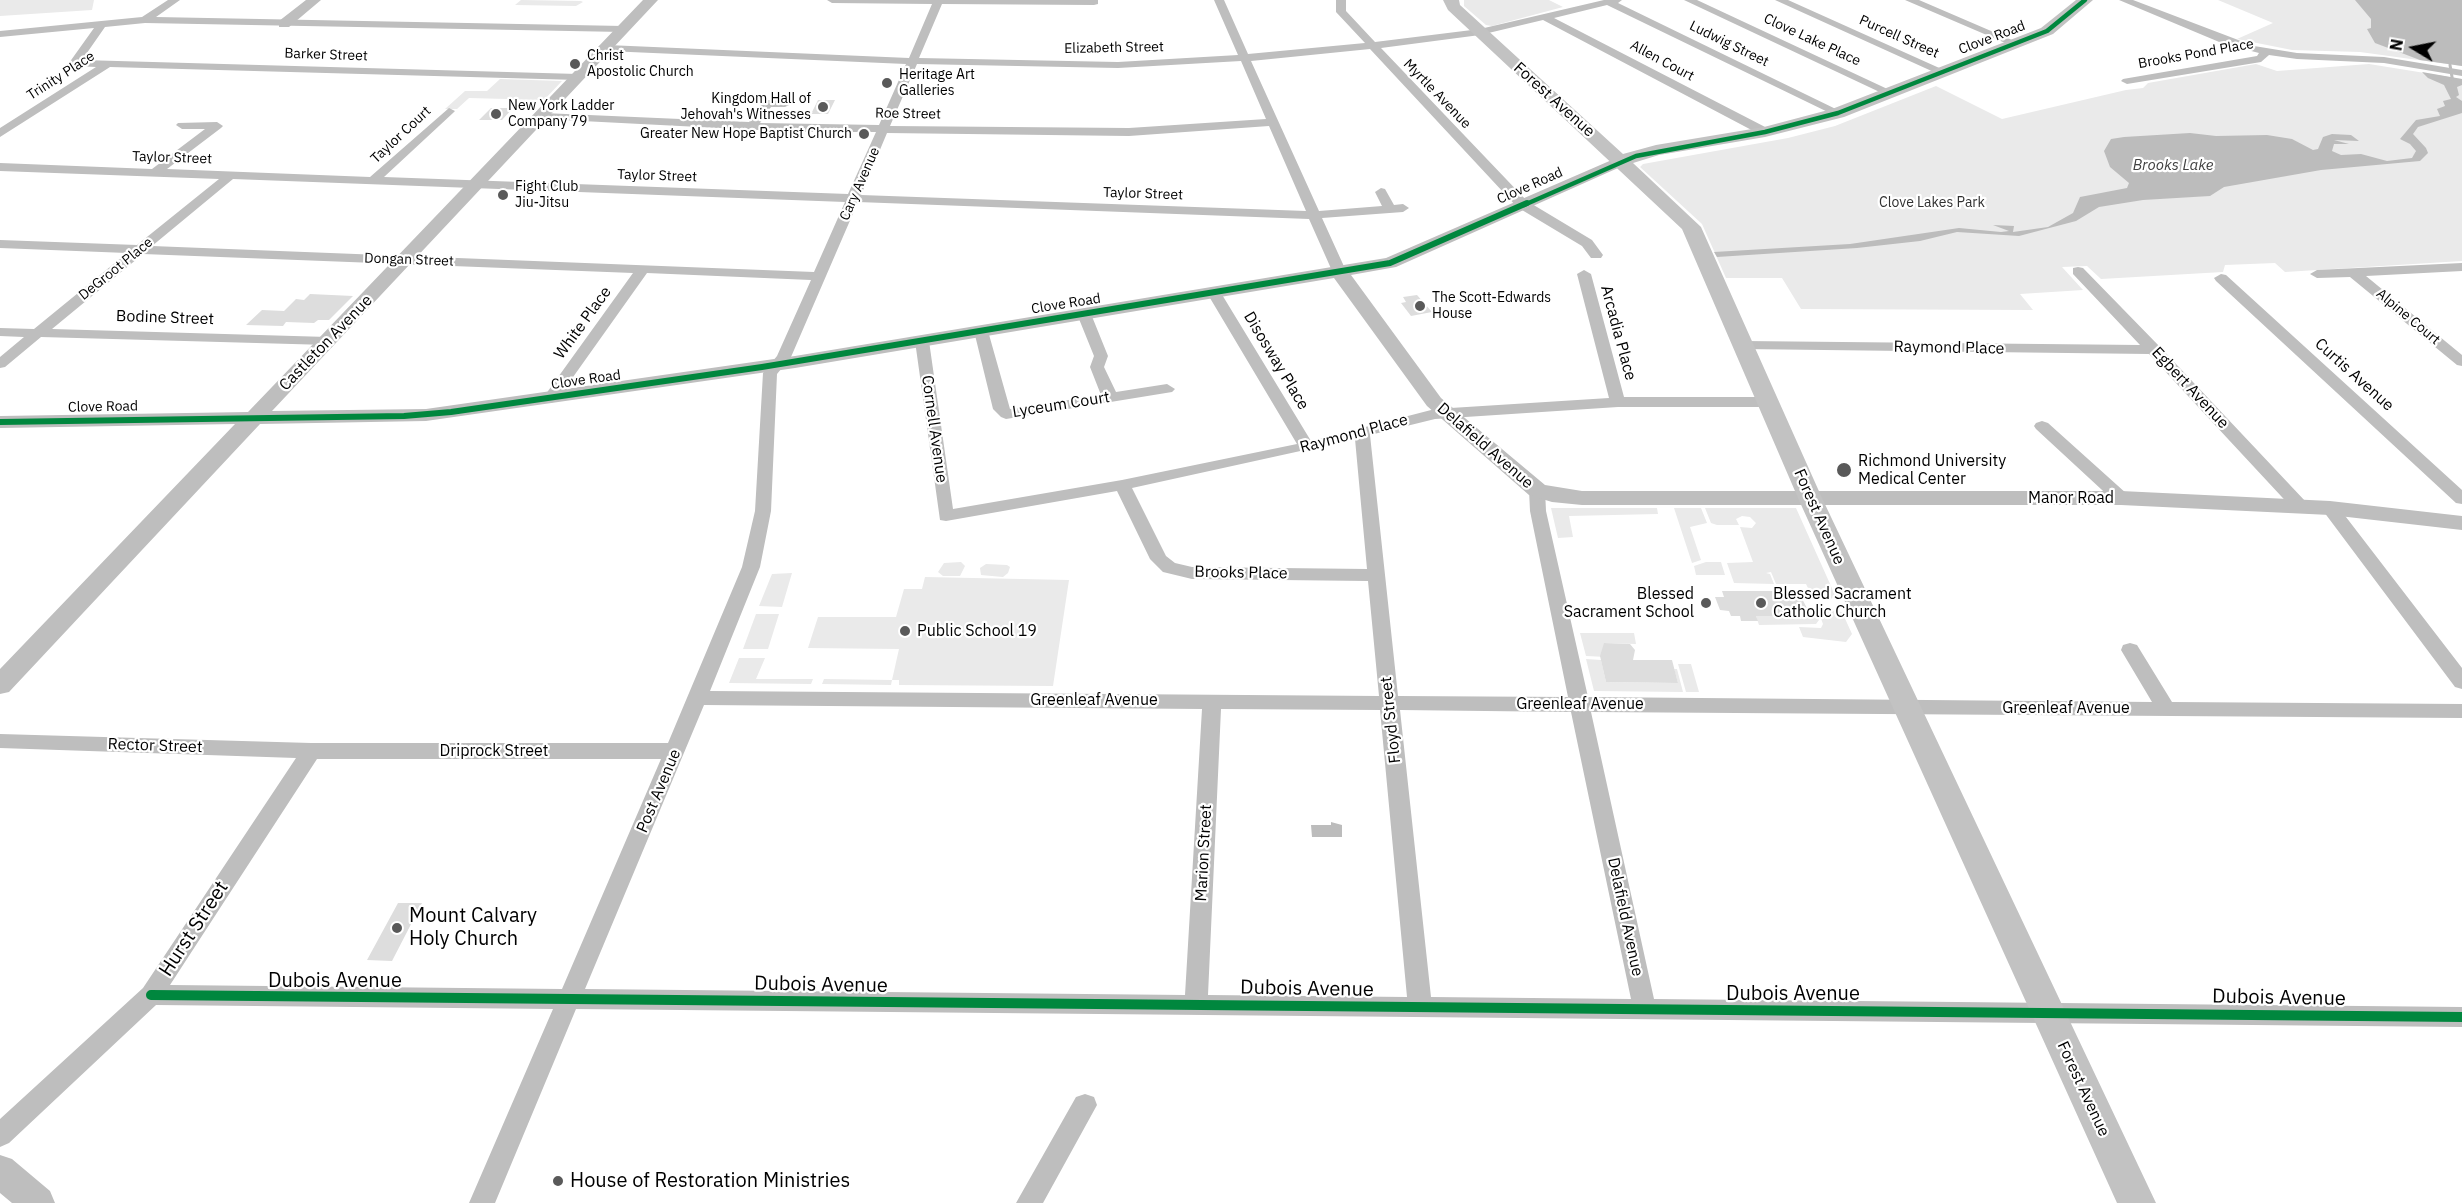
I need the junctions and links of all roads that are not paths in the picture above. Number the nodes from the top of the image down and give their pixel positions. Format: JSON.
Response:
{"nodes":[{"id":1,"x":175,"y":0,"type":"edge"},
{"id":2,"x":314,"y":0,"type":"edge"},
{"id":3,"x":651,"y":0,"type":"edge"},
{"id":4,"x":832,"y":0,"type":"edge"},
{"id":5,"x":1219,"y":0,"type":"edge"},
{"id":6,"x":1341,"y":0,"type":"edge"},
{"id":7,"x":1451,"y":0,"type":"edge"},
{"id":8,"x":1689,"y":0,"type":"edge"},
{"id":9,"x":1780,"y":0,"type":"edge"},
{"id":10,"x":1913,"y":0,"type":"edge"},
{"id":11,"x":2085,"y":0,"type":"edge"},
{"id":12,"x":2124,"y":0,"type":"edge"},
{"id":13,"x":939,"y":1,"type":"edge"},
{"id":14,"x":1612,"y":1,"type":"edge"},
{"id":15,"x":1094,"y":2,"type":"dead end"},
{"id":16,"x":1545,"y":17,"type":"junction"},
{"id":17,"x":145,"y":20,"type":"junction"},
{"id":18,"x":284,"y":24,"type":"junction"},
{"id":19,"x":100,"y":25,"type":"junction"},
{"id":20,"x":623,"y":29,"type":"junction"},
{"id":21,"x":1480,"y":32,"type":"junction"},
{"id":22,"x":0,"y":34,"type":"edge"},
{"id":23,"x":2014,"y":43,"type":"junction"},
{"id":24,"x":1371,"y":46,"type":"junction"},
{"id":25,"x":606,"y":48,"type":"junction"},
{"id":26,"x":2265,"y":52,"type":"junction"},
{"id":27,"x":1244,"y":58,"type":"junction"},
{"id":28,"x":913,"y":61,"type":"junction"},
{"id":29,"x":108,"y":64,"type":"junction"},
{"id":30,"x":1940,"y":71,"type":"junction"},
{"id":31,"x":2462,"y":73,"type":"edge"},
{"id":32,"x":578,"y":77,"type":"junction"},
{"id":33,"x":2127,"y":81,"type":"dead end"},
{"id":34,"x":1890,"y":93,"type":"junction"},
{"id":35,"x":785,"y":104,"type":"dead end"},
{"id":36,"x":449,"y":111,"type":"dead end"},
{"id":37,"x":1838,"y":113,"type":"junction"},
{"id":38,"x":543,"y":116,"type":"junction"},
{"id":39,"x":1272,"y":123,"type":"junction"},
{"id":40,"x":182,"y":125,"type":"dead end"},
{"id":41,"x":752,"y":126,"type":"junction"},
{"id":42,"x":884,"y":128,"type":"junction"},
{"id":43,"x":1765,"y":132,"type":"junction"},
{"id":44,"x":0,"y":133,"type":"edge"},
{"id":45,"x":1621,"y":161,"type":"junction"},
{"id":46,"x":0,"y":167,"type":"edge"},
{"id":47,"x":156,"y":172,"type":"junction"},
{"id":48,"x":231,"y":175,"type":"junction"},
{"id":49,"x":374,"y":180,"type":"junction"},
{"id":50,"x":477,"y":184,"type":"junction"},
{"id":51,"x":1381,"y":192,"type":"dead end"},
{"id":52,"x":854,"y":198,"type":"junction"},
{"id":53,"x":1522,"y":204,"type":"junction"},
{"id":54,"x":1314,"y":215,"type":"junction"},
{"id":55,"x":0,"y":244,"type":"edge"},
{"id":56,"x":140,"y":250,"type":"junction"},
{"id":57,"x":1596,"y":255,"type":"dead end"},
{"id":58,"x":405,"y":260,"type":"junction"},
{"id":59,"x":2462,"y":267,"type":"edge"},
{"id":60,"x":643,"y":269,"type":"junction"},
{"id":61,"x":2078,"y":271,"type":"dead end"},
{"id":62,"x":1340,"y":273,"type":"junction"},
{"id":63,"x":2354,"y":273,"type":"junction"},
{"id":64,"x":1584,"y":274,"type":"dead end"},
{"id":65,"x":2317,"y":274,"type":"dead end"},
{"id":66,"x":819,"y":276,"type":"junction"},
{"id":67,"x":2221,"y":278,"type":"dead end"},
{"id":68,"x":1214,"y":293,"type":"junction"},
{"id":69,"x":1084,"y":314,"type":"junction"},
{"id":70,"x":981,"y":331,"type":"junction"},
{"id":71,"x":0,"y":332,"type":"edge"},
{"id":72,"x":38,"y":333,"type":"junction"},
{"id":73,"x":328,"y":341,"type":"junction"},
{"id":74,"x":922,"y":341,"type":"junction"},
{"id":75,"x":1743,"y":345,"type":"junction"},
{"id":76,"x":2155,"y":350,"type":"junction"},
{"id":77,"x":2462,"y":362,"type":"edge"},
{"id":78,"x":0,"y":364,"type":"edge"},
{"id":79,"x":776,"y":365,"type":"junction"},
{"id":80,"x":1167,"y":389,"type":"dead end"},
{"id":81,"x":551,"y":398,"type":"junction"},
{"id":82,"x":1110,"y":398,"type":"junction"},
{"id":83,"x":1618,"y":402,"type":"junction"},
{"id":84,"x":1768,"y":402,"type":"junction"},
{"id":85,"x":1446,"y":413,"type":"junction"},
{"id":86,"x":254,"y":418,"type":"junction"},
{"id":87,"x":0,"y":422,"type":"edge"},
{"id":88,"x":2042,"y":426,"type":"dead end"},
{"id":89,"x":1362,"y":432,"type":"junction"},
{"id":90,"x":1306,"y":447,"type":"junction"},
{"id":91,"x":1122,"y":485,"type":"junction"},
{"id":92,"x":1537,"y":490,"type":"junction"},
{"id":93,"x":1810,"y":498,"type":"junction"},
{"id":94,"x":2121,"y":498,"type":"junction"},
{"id":95,"x":2462,"y":499,"type":"edge"},
{"id":96,"x":2300,"y":506,"type":"junction"},
{"id":97,"x":2330,"y":508,"type":"junction"},
{"id":98,"x":946,"y":516,"type":"joint"},
{"id":99,"x":2462,"y":523,"type":"edge"},
{"id":100,"x":1375,"y":574,"type":"junction"},
{"id":101,"x":2130,"y":650,"type":"dead end"},
{"id":102,"x":2462,"y":682,"type":"edge"},
{"id":103,"x":0,"y":685,"type":"edge"},
{"id":104,"x":699,"y":698,"type":"junction"},
{"id":105,"x":1212,"y":700,"type":"junction"},
{"id":106,"x":1389,"y":702,"type":"junction"},
{"id":107,"x":1579,"y":704,"type":"junction"},
{"id":108,"x":1907,"y":706,"type":"junction"},
{"id":109,"x":2166,"y":708,"type":"junction"},
{"id":110,"x":2462,"y":711,"type":"edge"},
{"id":111,"x":0,"y":741,"type":"edge"},
{"id":112,"x":311,"y":751,"type":"junction"},
{"id":113,"x":676,"y":751,"type":"junction"},
{"id":114,"x":151,"y":995,"type":"junction"},
{"id":115,"x":571,"y":999,"type":"junction"},
{"id":116,"x":1196,"y":1005,"type":"junction"},
{"id":117,"x":1420,"y":1007,"type":"junction"},
{"id":118,"x":1645,"y":1009,"type":"junction"},
{"id":119,"x":2048,"y":1012,"type":"junction"},
{"id":120,"x":2462,"y":1017,"type":"edge"},
{"id":121,"x":1085,"y":1105,"type":"dead end"},
{"id":122,"x":0,"y":1135,"type":"edge"},
{"id":123,"x":0,"y":1171,"type":"edge"},
{"id":124,"x":38,"y":1203,"type":"edge"},
{"id":125,"x":482,"y":1203,"type":"edge"},
{"id":126,"x":1029,"y":1203,"type":"edge"},
{"id":127,"x":2137,"y":1203,"type":"edge"}],
"edges":[{"from":1,"to":17,"type":"street"},
{"from":2,"to":18,"type":"street"},
{"from":3,"to":20,"type":"street","name":"Castleton Avenue"},
{"from":4,"to":13,"type":"street"},
{"from":5,"to":27,"type":"street","name":"Delafield Avenue"},
{"from":6,"to":24,"type":"street","name":"Myrtle Avenue"},
{"from":7,"to":21,"type":"main road","name":"Forest Avenue"},
{"from":8,"to":34,"type":"street","name":"Clove Lake Place"},
{"from":9,"to":30,"type":"street","name":"Purcell Street"},
{"from":10,"to":23,"type":"street"},
{"from":11,"to":23,"type":"main road","name":"Clove Road"},
{"from":12,"to":26,"type":"street"},
{"from":13,"to":15,"type":"street"},
{"from":13,"to":28,"type":"street","name":"Cary Avenue"},
{"from":14,"to":16,"type":"street","name":"Elizabeth Street"},
{"from":14,"to":37,"type":"street","name":"Ludwig Street"},
{"from":16,"to":21,"type":"street","name":"Elizabeth Street"},
{"from":16,"to":43,"type":"street","name":"Allen Court"},
{"from":17,"to":18,"type":"street"},
{"from":17,"to":19,"type":"street"},
{"from":18,"to":20,"type":"street"},
{"from":19,"to":22,"type":"street"},
{"from":19,"to":29,"type":"street","name":"Barker Street"},
{"from":20,"to":25,"type":"street","name":"Castleton Avenue"},
{"from":21,"to":24,"type":"street","name":"Elizabeth Street"},
{"from":21,"to":45,"type":"main road","name":"Forest Avenue"},
{"from":23,"to":30,"type":"main road","name":"Clove Road"},
{"from":24,"to":27,"type":"street","name":"Elizabeth Street"},
{"from":24,"to":53,"type":"street","name":"Myrtle Avenue"},
{"from":25,"to":28,"type":"street","name":"Elizabeth Street"},
{"from":25,"to":32,"type":"street","name":"Castleton Avenue"},
{"from":26,"to":31,"type":"street"},
{"from":26,"to":33,"type":"street","name":"Brooks Pond Place"},
{"from":27,"to":28,"type":"street","name":"Elizabeth Street"},
{"from":27,"to":39,"type":"street","name":"Delafield Avenue"},
{"from":28,"to":42,"type":"street","name":"Cary Avenue"},
{"from":29,"to":32,"type":"street","name":"Barker Street"},
{"from":29,"to":44,"type":"street","name":"Trinity Place"},
{"from":30,"to":34,"type":"main road","name":"Clove Road"},
{"from":32,"to":38,"type":"street","name":"Castleton Avenue"},
{"from":34,"to":37,"type":"main road","name":"Clove Road"},
{"from":35,"to":41,"type":"street"},
{"from":36,"to":49,"type":"street","name":"Taylor Court"},
{"from":37,"to":43,"type":"main road","name":"Clove Road"},
{"from":38,"to":41,"type":"street","name":"Roe Street"},
{"from":38,"to":50,"type":"street","name":"Castleton Avenue"},
{"from":39,"to":42,"type":"street","name":"Roe Street"},
{"from":39,"to":54,"type":"street","name":"Delafield Avenue"},
{"from":40,"to":47,"type":"street"},
{"from":41,"to":42,"type":"street","name":"Roe Street"},
{"from":42,"to":52,"type":"street","name":"Cary Avenue"},
{"from":43,"to":45,"type":"main road","name":"Clove Road"},
{"from":45,"to":53,"type":"street","name":"Clove Road"},
{"from":45,"to":75,"type":"main road","name":"Forest Avenue"},
{"from":46,"to":47,"type":"street","name":"Taylor Street"},
{"from":47,"to":48,"type":"street","name":"Taylor Street"},
{"from":48,"to":49,"type":"street","name":"Taylor Street"},
{"from":48,"to":56,"type":"street","name":"DeGroot Place"},
{"from":49,"to":50,"type":"street","name":"Taylor Street"},
{"from":50,"to":52,"type":"street","name":"Taylor Street"},
{"from":50,"to":58,"type":"street","name":"Castleton Avenue"},
{"from":51,"to":54,"type":"street","name":"Taylor Street"},
{"from":52,"to":54,"type":"street","name":"Taylor Street"},
{"from":52,"to":66,"type":"street","name":"Cary Avenue"},
{"from":53,"to":57,"type":"street","name":"Myrtle Avenue"},
{"from":53,"to":62,"type":"street","name":"Clove Road"},
{"from":54,"to":62,"type":"street","name":"Delafield Avenue"},
{"from":55,"to":56,"type":"street","name":"Dongan Street"},
{"from":56,"to":58,"type":"street","name":"Dongan Street"},
{"from":56,"to":72,"type":"street","name":"DeGroot Place"},
{"from":58,"to":60,"type":"street","name":"Dongan Street"},
{"from":58,"to":73,"type":"street","name":"Castleton Avenue"},
{"from":59,"to":63,"type":"street"},
{"from":60,"to":66,"type":"street","name":"Dongan Street"},
{"from":60,"to":81,"type":"street","name":"White Place"},
{"from":61,"to":76,"type":"street","name":"Egbert Avenue"},
{"from":62,"to":68,"type":"street","name":"Clove Road"},
{"from":62,"to":85,"type":"street","name":"Delafield Avenue"},
{"from":63,"to":65,"type":"street"},
{"from":63,"to":77,"type":"street","name":"Alpine Court"},
{"from":64,"to":83,"type":"street","name":"Arcadia Place"},
{"from":66,"to":79,"type":"street","name":"Cary Avenue"},
{"from":67,"to":95,"type":"street","name":"Curtis Avenue"},
{"from":68,"to":69,"type":"street","name":"Clove Road"},
{"from":68,"to":90,"type":"street","name":"Disosway Place"},
{"from":69,"to":70,"type":"street","name":"Clove Road"},
{"from":69,"to":82,"type":"street"},
{"from":70,"to":74,"type":"street","name":"Clove Road"},
{"from":70,"to":82,"type":"street","name":"Lyceum Court"},
{"from":71,"to":72,"type":"street","name":"Bodine Street"},
{"from":72,"to":73,"type":"street","name":"Bodine Street"},
{"from":72,"to":78,"type":"street","name":"DeGroot Place"},
{"from":73,"to":86,"type":"street","name":"Castleton Avenue"},
{"from":74,"to":79,"type":"street","name":"Clove Road"},
{"from":74,"to":98,"type":"street","name":"Cornell Avenue"},
{"from":75,"to":76,"type":"street","name":"Raymond Place"},
{"from":75,"to":84,"type":"main road","name":"Forest Avenue"},
{"from":76,"to":96,"type":"street","name":"Egbert Avenue"},
{"from":79,"to":81,"type":"street","name":"Clove Road"},
{"from":79,"to":104,"type":"street","name":"Post Avenue"},
{"from":80,"to":82,"type":"street","name":"Lyceum Court"},
{"from":81,"to":86,"type":"street","name":"Clove Road"},
{"from":83,"to":84,"type":"street","name":"Raymond Place"},
{"from":83,"to":85,"type":"street","name":"Raymond Place"},
{"from":84,"to":93,"type":"main road","name":"Forest Avenue"},
{"from":85,"to":89,"type":"street","name":"Raymond Place"},
{"from":85,"to":92,"type":"street","name":"Delafield Avenue"},
{"from":86,"to":87,"type":"street","name":"Clove Road"},
{"from":86,"to":103,"type":"street","name":"Castleton Avenue"},
{"from":88,"to":94,"type":"street"},
{"from":89,"to":90,"type":"street","name":"Raymond Place"},
{"from":89,"to":100,"type":"street","name":"Floyd Street"},
{"from":90,"to":91,"type":"street","name":"Raymond Place"},
{"from":91,"to":98,"type":"street","name":"Raymond Place"},
{"from":91,"to":100,"type":"street","name":"Brooks Place"},
{"from":92,"to":93,"type":"street","name":"Manor Road"},
{"from":92,"to":107,"type":"street","name":"Delafield Avenue"},
{"from":93,"to":94,"type":"street","name":"Manor Road"},
{"from":93,"to":108,"type":"main road","name":"Forest Avenue"},
{"from":94,"to":96,"type":"street","name":"Manor Road"},
{"from":96,"to":97,"type":"street","name":"Manor Road"},
{"from":97,"to":99,"type":"street","name":"Manor Road"},
{"from":97,"to":102,"type":"street"},
{"from":100,"to":106,"type":"street","name":"Floyd Street"},
{"from":101,"to":109,"type":"street"},
{"from":104,"to":105,"type":"street","name":"Greenleaf Avenue"},
{"from":104,"to":113,"type":"street","name":"Post Avenue"},
{"from":105,"to":106,"type":"street","name":"Greenleaf Avenue"},
{"from":105,"to":116,"type":"street","name":"Marion Street"},
{"from":106,"to":107,"type":"street","name":"Greenleaf Avenue"},
{"from":106,"to":117,"type":"street","name":"Floyd Street"},
{"from":107,"to":108,"type":"street","name":"Greenleaf Avenue"},
{"from":107,"to":118,"type":"street","name":"Delafield Avenue"},
{"from":108,"to":109,"type":"street","name":"Greenleaf Avenue"},
{"from":108,"to":119,"type":"main road","name":"Forest Avenue"},
{"from":109,"to":110,"type":"street","name":"Greenleaf Avenue"},
{"from":111,"to":112,"type":"street","name":"Rector Street"},
{"from":112,"to":113,"type":"street","name":"Driprock Street"},
{"from":112,"to":114,"type":"street","name":"Hurst Street"},
{"from":113,"to":115,"type":"street","name":"Post Avenue"},
{"from":114,"to":115,"type":"street","name":"Dubois Avenue"},
{"from":114,"to":122,"type":"street","name":"Hurst Street"},
{"from":115,"to":116,"type":"street","name":"Dubois Avenue"},
{"from":115,"to":125,"type":"street","name":"Post Avenue"},
{"from":116,"to":117,"type":"street","name":"Dubois Avenue"},
{"from":117,"to":118,"type":"street","name":"Dubois Avenue"},
{"from":118,"to":119,"type":"street","name":"Dubois Avenue"},
{"from":119,"to":120,"type":"street","name":"Dubois Avenue"},
{"from":119,"to":127,"type":"main road","name":"Forest Avenue"},
{"from":121,"to":126,"type":"street"},
{"from":123,"to":124,"type":"street"}]}
